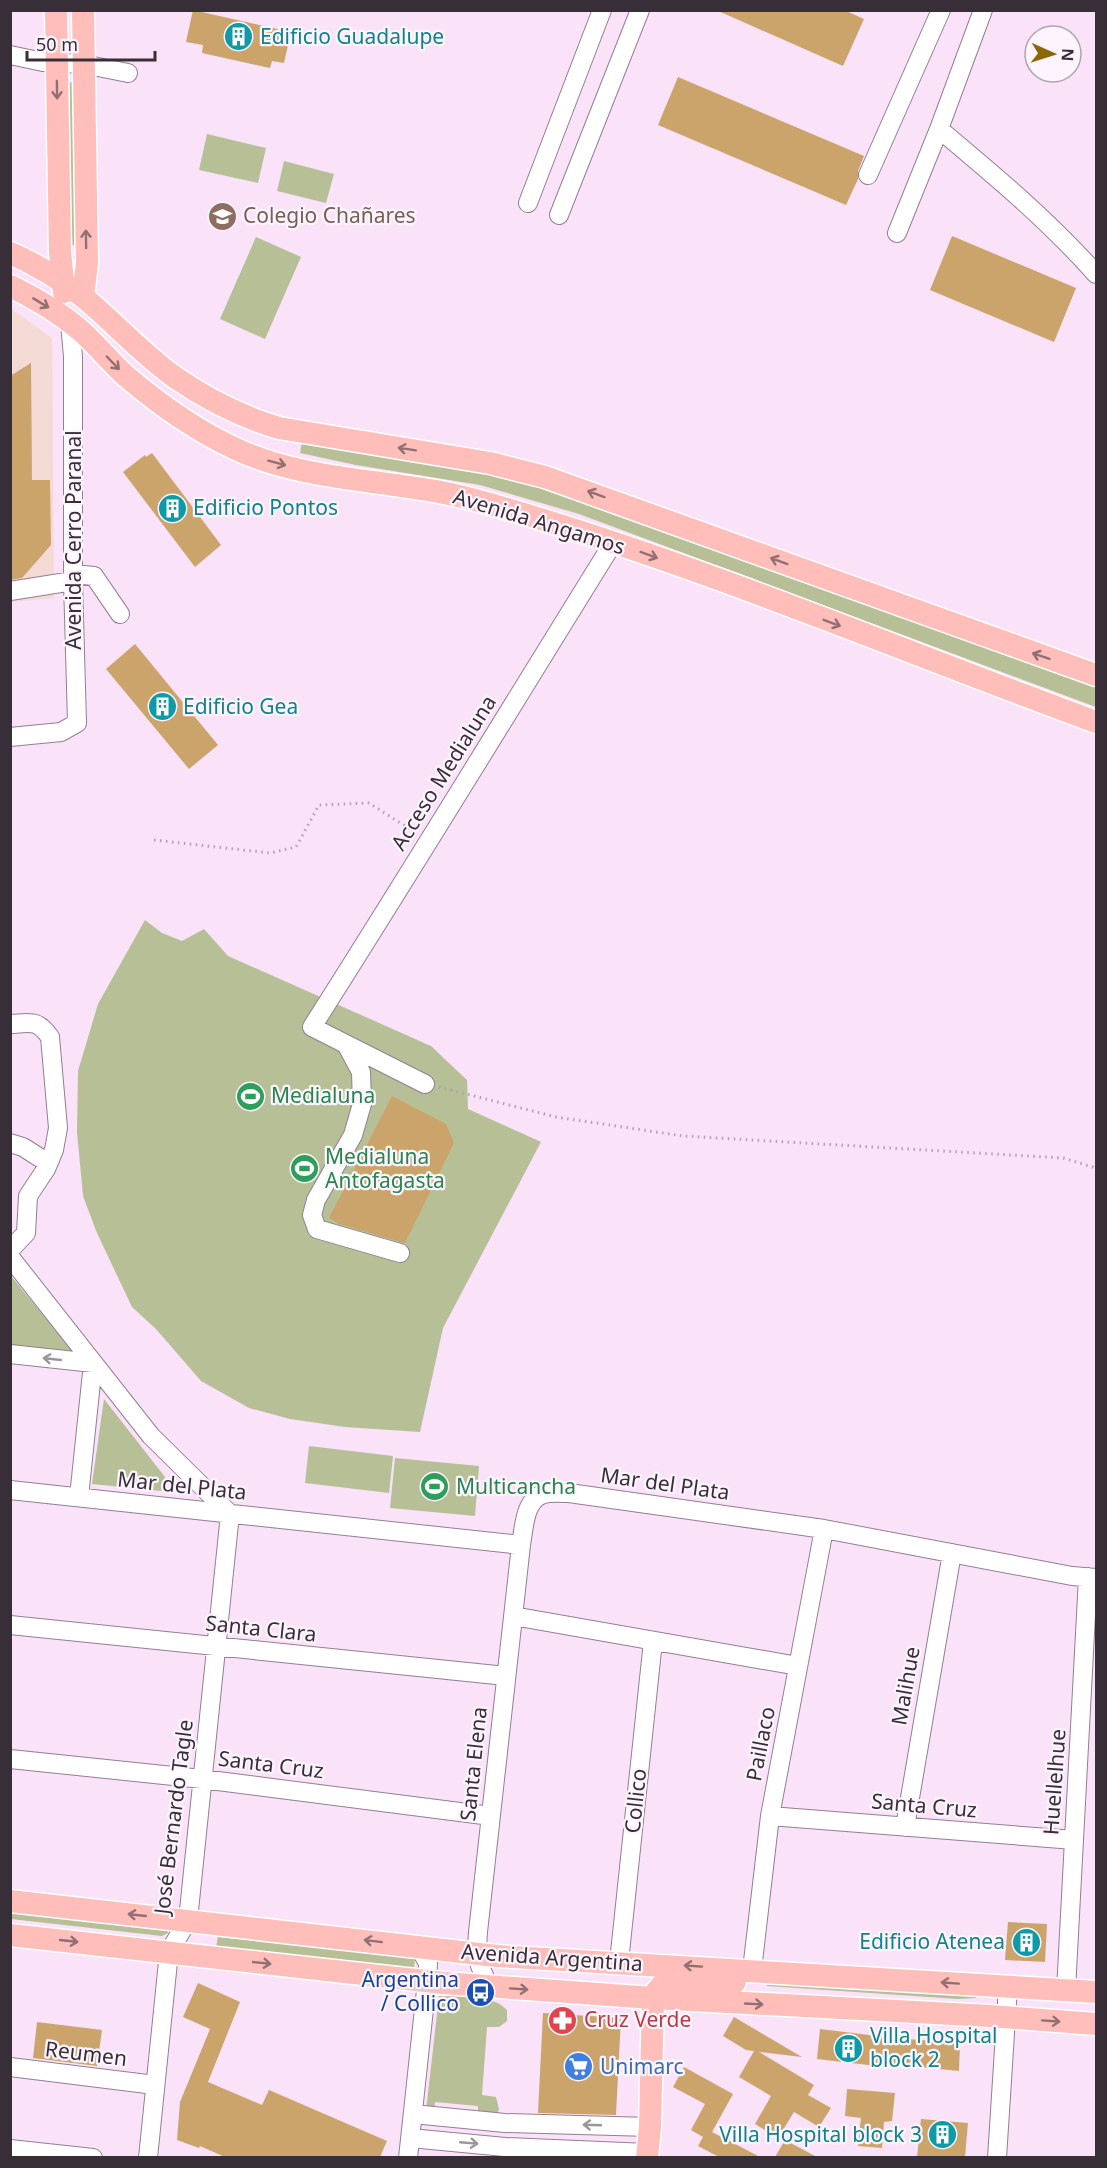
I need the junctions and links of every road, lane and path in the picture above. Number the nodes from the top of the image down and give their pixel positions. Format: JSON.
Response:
{"nodes":[{"id":1,"x":56,"y":10,"type":"edge"},
{"id":2,"x":83,"y":10,"type":"edge"},
{"id":3,"x":602,"y":10,"type":"edge"},
{"id":4,"x":640,"y":10,"type":"edge"},
{"id":5,"x":941,"y":10,"type":"edge"},
{"id":6,"x":983,"y":10,"type":"edge"},
{"id":7,"x":10,"y":55,"type":"edge"},
{"id":8,"x":57,"y":62,"type":"junction"},
{"id":9,"x":84,"y":64,"type":"junction"},
{"id":10,"x":128,"y":73,"type":"dead end"},
{"id":11,"x":939,"y":129,"type":"junction"},
{"id":12,"x":868,"y":175,"type":"dead end"},
{"id":13,"x":528,"y":203,"type":"dead end"},
{"id":14,"x":559,"y":215,"type":"dead end"},
{"id":15,"x":897,"y":233,"type":"dead end"},
{"id":16,"x":10,"y":253,"type":"edge"},
{"id":17,"x":1096,"y":274,"type":"edge"},
{"id":18,"x":62,"y":282,"type":"junction"},
{"id":19,"x":10,"y":286,"type":"edge"},
{"id":20,"x":82,"y":297,"type":"junction"},
{"id":21,"x":76,"y":326,"type":"junction"},
{"id":22,"x":613,"y":543,"type":"junction"},
{"id":23,"x":73,"y":578,"type":"junction"},
{"id":24,"x":10,"y":591,"type":"edge"},
{"id":25,"x":120,"y":614,"type":"dead end"},
{"id":26,"x":1096,"y":675,"type":"edge"},
{"id":27,"x":1096,"y":722,"type":"edge"},
{"id":28,"x":10,"y":737,"type":"edge"},
{"id":29,"x":154,"y":840,"type":"dead end"},
{"id":30,"x":427,"y":841,"type":"junction"},
{"id":31,"x":10,"y":1024,"type":"edge"},
{"id":32,"x":347,"y":1046,"type":"junction"},
{"id":33,"x":425,"y":1084,"type":"joint"},
{"id":34,"x":10,"y":1143,"type":"edge"},
{"id":35,"x":48,"y":1163,"type":"junction"},
{"id":36,"x":1096,"y":1168,"type":"edge"},
{"id":37,"x":10,"y":1250,"type":"edge"},
{"id":38,"x":400,"y":1253,"type":"dead end"},
{"id":39,"x":10,"y":1257,"type":"edge"},
{"id":40,"x":10,"y":1354,"type":"edge"},
{"id":41,"x":93,"y":1363,"type":"junction"},
{"id":42,"x":10,"y":1490,"type":"edge"},
{"id":43,"x":79,"y":1497,"type":"junction"},
{"id":44,"x":230,"y":1514,"type":"junction"},
{"id":45,"x":824,"y":1528,"type":"junction"},
{"id":46,"x":521,"y":1545,"type":"junction"},
{"id":47,"x":952,"y":1553,"type":"junction"},
{"id":48,"x":1092,"y":1577,"type":"edge"},
{"id":49,"x":513,"y":1616,"type":"junction"},
{"id":50,"x":10,"y":1625,"type":"edge"},
{"id":51,"x":653,"y":1641,"type":"junction"},
{"id":52,"x":216,"y":1647,"type":"junction"},
{"id":53,"x":798,"y":1666,"type":"junction"},
{"id":54,"x":506,"y":1676,"type":"junction"},
{"id":55,"x":1089,"y":1720,"type":"edge"},
{"id":56,"x":10,"y":1759,"type":"edge"},
{"id":57,"x":202,"y":1779,"type":"junction"},
{"id":58,"x":490,"y":1815,"type":"junction"},
{"id":59,"x":770,"y":1816,"type":"junction"},
{"id":60,"x":904,"y":1827,"type":"junction"},
{"id":61,"x":1074,"y":1840,"type":"junction"},
{"id":62,"x":10,"y":1901,"type":"edge"},
{"id":63,"x":188,"y":1920,"type":"junction"},
{"id":64,"x":10,"y":1935,"type":"edge"},
{"id":65,"x":419,"y":1947,"type":"junction"},
{"id":66,"x":169,"y":1952,"type":"junction"},
{"id":67,"x":476,"y":1954,"type":"junction"},
{"id":68,"x":619,"y":1962,"type":"junction"},
{"id":69,"x":752,"y":1970,"type":"junction"},
{"id":70,"x":427,"y":1981,"type":"junction"},
{"id":71,"x":489,"y":1986,"type":"junction"},
{"id":72,"x":1008,"y":1987,"type":"junction"},
{"id":73,"x":1066,"y":1990,"type":"junction"},
{"id":74,"x":1096,"y":1992,"type":"edge"},
{"id":75,"x":653,"y":1998,"type":"junction"},
{"id":76,"x":1006,"y":2018,"type":"junction"},
{"id":77,"x":1096,"y":2024,"type":"edge"},
{"id":78,"x":11,"y":2068,"type":"edge"},
{"id":79,"x":155,"y":2085,"type":"junction"},
{"id":80,"x":413,"y":2114,"type":"junction"},
{"id":81,"x":650,"y":2127,"type":"junction"},
{"id":82,"x":410,"y":2138,"type":"junction"},
{"id":83,"x":10,"y":2148,"type":"edge"},
{"id":84,"x":648,"y":2155,"type":"edge"},
{"id":85,"x":93,"y":2157,"type":"edge"},
{"id":86,"x":148,"y":2157,"type":"edge"},
{"id":87,"x":408,"y":2157,"type":"edge"},
{"id":88,"x":997,"y":2157,"type":"edge"}],
"edges":[{"from":1,"to":8,"type":"main road","name":"Avenida Cerro Paranal"},
{"from":2,"to":9,"type":"main road","name":"Avenida Cerro Paranal"},
{"from":3,"to":13,"type":"street"},
{"from":4,"to":14,"type":"street"},
{"from":5,"to":12,"type":"street"},
{"from":6,"to":11,"type":"street"},
{"from":7,"to":8,"type":"street"},
{"from":8,"to":9,"type":"street"},
{"from":8,"to":18,"type":"main road","name":"Avenida Cerro Paranal","one_way":true},
{"from":9,"to":10,"type":"street"},
{"from":20,"to":9,"type":"main road","name":"Avenida Cerro Paranal","one_way":true},
{"from":11,"to":15,"type":"street"},
{"from":11,"to":17,"type":"street"},
{"from":16,"to":18,"type":"main road","name":"Avenida Angamos"},
{"from":18,"to":20,"type":"main road","name":"Avenida Angamos"},
{"from":18,"to":21,"type":"main road","name":"Avenida Cerro Paranal"},
{"from":19,"to":21,"type":"main road","name":"Avenida Angamos","one_way":true},
{"from":20,"to":21,"type":"street","name":"Avenida Cerro Paranal"},
{"from":26,"to":20,"type":"main road","name":"Avenida Angamos","one_way":true},
{"from":21,"to":22,"type":"main road","name":"Avenida Angamos","one_way":true},
{"from":21,"to":23,"type":"street","name":"Avenida Cerro Paranal"},
{"from":22,"to":27,"type":"main road","name":"Avenida Angamos","one_way":true},
{"from":22,"to":30,"type":"street","name":"Acceso Medialuna"},
{"from":23,"to":24,"type":"street"},
{"from":23,"to":25,"type":"street"},
{"from":23,"to":28,"type":"street","name":"Avenida Cerro Paranal"},
{"from":29,"to":30,"type":"path"},
{"from":30,"to":32,"type":"street","name":"Acceso Medialuna"},
{"from":31,"to":35,"type":"street"},
{"from":32,"to":33,"type":"street"},
{"from":32,"to":38,"type":"street"},
{"from":33,"to":36,"type":"path"},
{"from":34,"to":35,"type":"street"},
{"from":35,"to":37,"type":"street"},
{"from":39,"to":41,"type":"street"},
{"from":41,"to":40,"type":"street","one_way":true},
{"from":41,"to":43,"type":"street"},
{"from":41,"to":44,"type":"street"},
{"from":42,"to":43,"type":"street","name":"Mar del Plata"},
{"from":43,"to":44,"type":"street","name":"Mar del Plata"},
{"from":44,"to":46,"type":"street","name":"Mar del Plata"},
{"from":44,"to":52,"type":"street","name":"José Bernardo Tagle"},
{"from":45,"to":46,"type":"street","name":"Mar del Plata"},
{"from":45,"to":47,"type":"street","name":"Mar del Plata"},
{"from":45,"to":53,"type":"street","name":"Paillaco"},
{"from":46,"to":49,"type":"street","name":"Santa Elena"},
{"from":47,"to":48,"type":"street","name":"Mar del Plata"},
{"from":47,"to":60,"type":"street","name":"Malihue"},
{"from":48,"to":55,"type":"street","name":"Huellelhue"},
{"from":49,"to":51,"type":"street"},
{"from":49,"to":54,"type":"street","name":"Santa Elena"},
{"from":50,"to":52,"type":"street","name":"Santa Clara"},
{"from":51,"to":53,"type":"street"},
{"from":51,"to":68,"type":"street","name":"Collico"},
{"from":52,"to":54,"type":"street","name":"Santa Clara"},
{"from":52,"to":57,"type":"street","name":"José Bernardo Tagle"},
{"from":53,"to":59,"type":"street","name":"Paillaco"},
{"from":54,"to":58,"type":"street","name":"Santa Elena"},
{"from":55,"to":61,"type":"street","name":"Huellelhue"},
{"from":56,"to":57,"type":"street","name":"Santa Cruz"},
{"from":57,"to":58,"type":"street","name":"Santa Cruz"},
{"from":57,"to":63,"type":"street","name":"José Bernardo Tagle"},
{"from":58,"to":67,"type":"street","name":"Santa Elena"},
{"from":59,"to":60,"type":"street","name":"Santa Cruz"},
{"from":59,"to":69,"type":"street","name":"Paillaco"},
{"from":60,"to":61,"type":"street","name":"Santa Cruz"},
{"from":61,"to":73,"type":"street","name":"Huellelhue"},
{"from":63,"to":62,"type":"main road","name":"Avenida Argentina","one_way":true},
{"from":65,"to":63,"type":"main road","name":"Avenida Argentina","one_way":true},
{"from":63,"to":66,"type":"street","name":"José Bernardo Tagle"},
{"from":64,"to":66,"type":"main road","name":"Avenida Argentina","one_way":true},
{"from":65,"to":67,"type":"main road","name":"Avenida Argentina"},
{"from":65,"to":70,"type":"street"},
{"from":66,"to":70,"type":"main road","name":"Avenida Argentina","one_way":true},
{"from":66,"to":79,"type":"street","name":"José Bernardo Tagle"},
{"from":67,"to":68,"type":"main road","name":"Avenida Argentina"},
{"from":67,"to":71,"type":"street","name":"Santa Elena"},
{"from":69,"to":68,"type":"main road","name":"Avenida Argentina","one_way":true},
{"from":72,"to":69,"type":"main road","name":"Avenida Argentina","one_way":true},
{"from":69,"to":75,"type":"main road"},
{"from":70,"to":71,"type":"main road","name":"Avenida Argentina"},
{"from":70,"to":80,"type":"street"},
{"from":71,"to":75,"type":"main road","name":"Avenida Argentina","one_way":true},
{"from":72,"to":73,"type":"main road","name":"Avenida Argentina"},
{"from":72,"to":76,"type":"street"},
{"from":73,"to":74,"type":"main road","name":"Avenida Argentina"},
{"from":75,"to":76,"type":"main road","name":"Avenida Argentina","one_way":true},
{"from":75,"to":81,"type":"main road"},
{"from":76,"to":77,"type":"main road","name":"Avenida Argentina","one_way":true},
{"from":76,"to":88,"type":"street"},
{"from":78,"to":79,"type":"street","name":"Reumen"},
{"from":79,"to":86,"type":"street","name":"José Bernardo Tagle"},
{"from":81,"to":80,"type":"street","one_way":true},
{"from":80,"to":82,"type":"street"},
{"from":81,"to":84,"type":"main road"},
{"from":82,"to":84,"type":"street","one_way":true},
{"from":82,"to":87,"type":"street"},
{"from":83,"to":85,"type":"street"}]}
